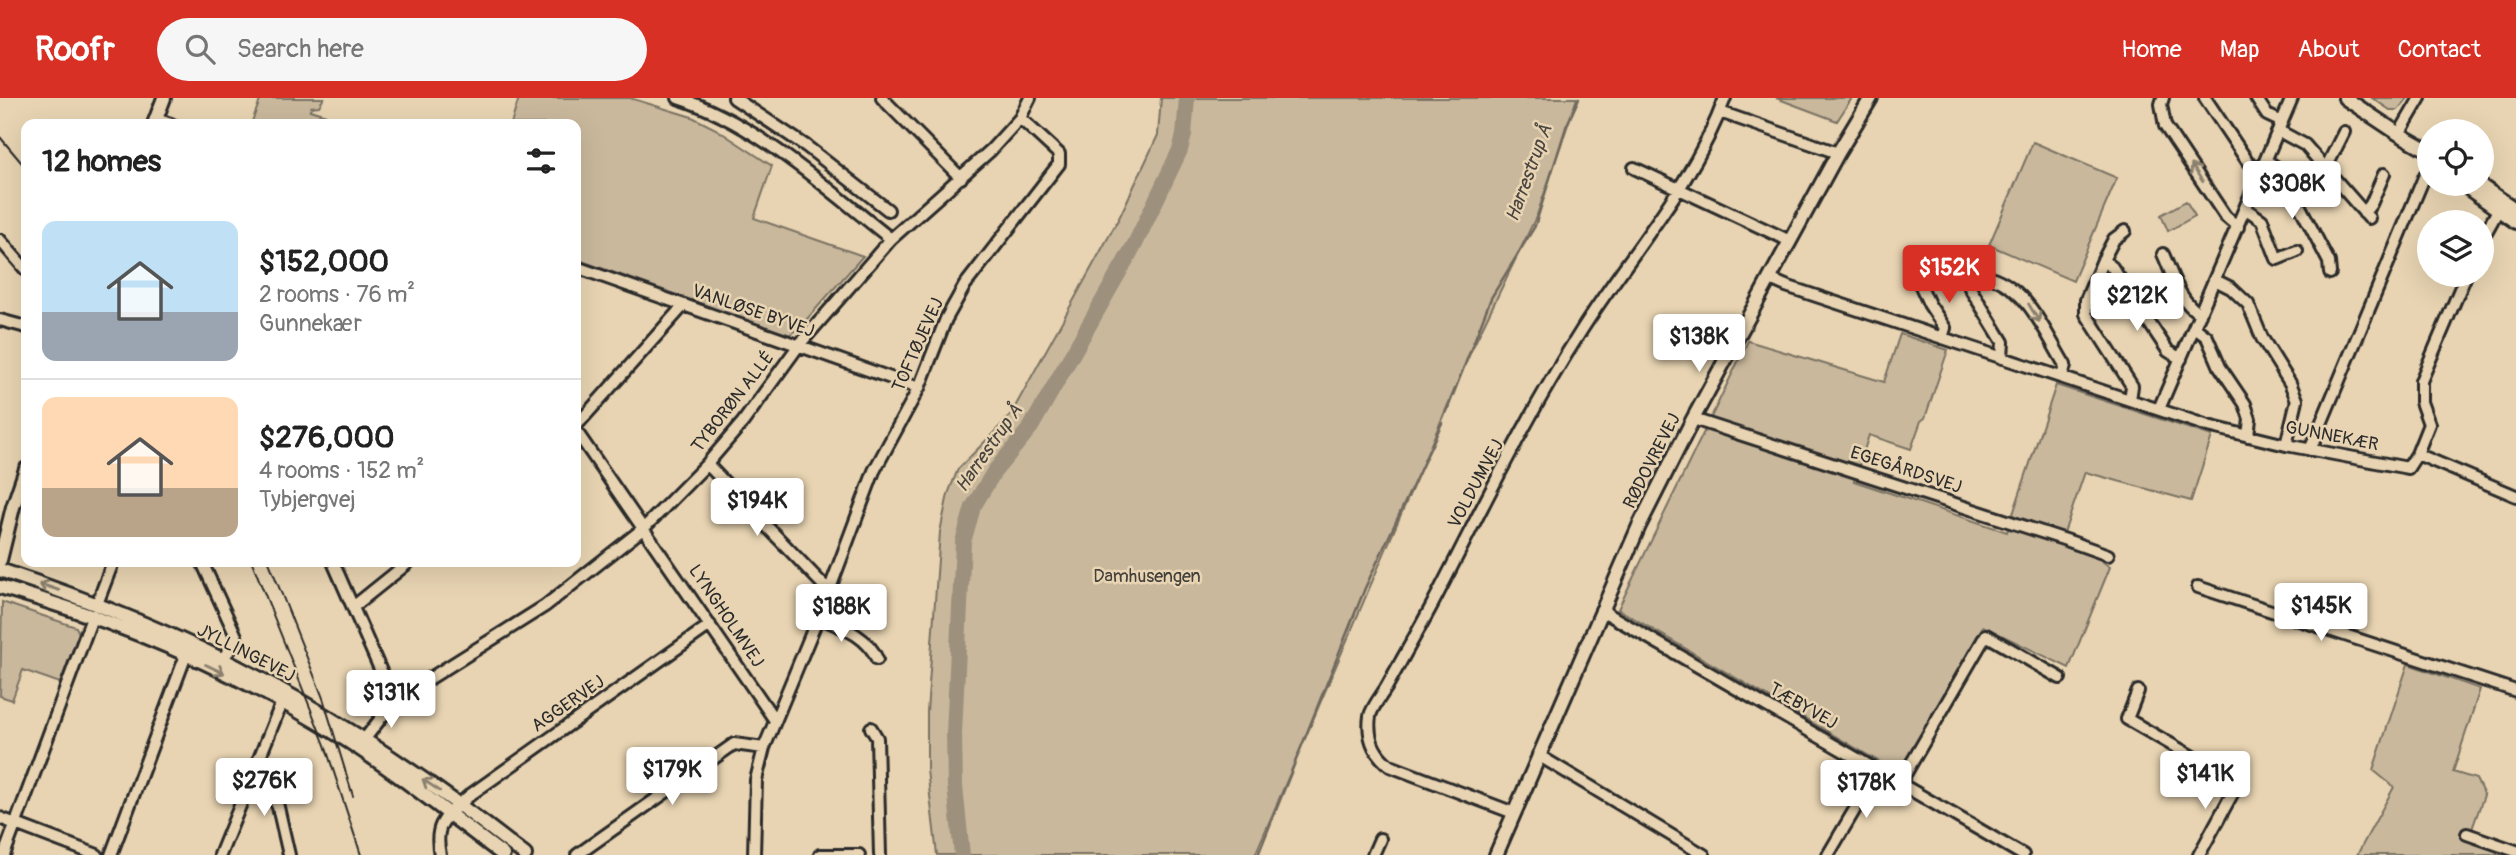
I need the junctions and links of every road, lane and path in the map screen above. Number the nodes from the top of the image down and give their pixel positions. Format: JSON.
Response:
{"nodes":[{"id":1,"x":164,"y":98,"type":"edge"},
{"id":2,"x":678,"y":98,"type":"edge"},
{"id":3,"x":734,"y":98,"type":"edge"},
{"id":4,"x":882,"y":98,"type":"edge"},
{"id":5,"x":1030,"y":98,"type":"edge"},
{"id":6,"x":1725,"y":98,"type":"edge"},
{"id":7,"x":1871,"y":98,"type":"edge"},
{"id":8,"x":2163,"y":98,"type":"edge"},
{"id":9,"x":2205,"y":98,"type":"edge"},
{"id":10,"x":2256,"y":98,"type":"edge"},
{"id":11,"x":2292,"y":98,"type":"edge"},
{"id":12,"x":2345,"y":98,"type":"edge"},
{"id":13,"x":2420,"y":98,"type":"edge"},
{"id":14,"x":1720,"y":112,"type":"junction"},
{"id":15,"x":1020,"y":118,"type":"junction"},
{"id":16,"x":156,"y":119,"type":"edge"},
{"id":17,"x":2280,"y":126,"type":"junction"},
{"id":18,"x":2344,"y":132,"type":"dead end"},
{"id":19,"x":2399,"y":134,"type":"junction"},
{"id":20,"x":2417,"y":144,"type":"edge"},
{"id":21,"x":806,"y":146,"type":"junction"},
{"id":22,"x":2417,"y":152,"type":"edge"},
{"id":23,"x":1838,"y":153,"type":"junction"},
{"id":24,"x":794,"y":162,"type":"junction"},
{"id":25,"x":2264,"y":165,"type":"junction"},
{"id":26,"x":1634,"y":168,"type":"dead end"},
{"id":27,"x":2326,"y":168,"type":"junction"},
{"id":28,"x":2384,"y":174,"type":"dead end"},
{"id":29,"x":961,"y":178,"type":"junction"},
{"id":30,"x":1680,"y":189,"type":"junction"},
{"id":31,"x":2417,"y":194,"type":"edge"},
{"id":32,"x":2484,"y":196,"type":"edge"},
{"id":33,"x":2491,"y":196,"type":"edge"},
{"id":34,"x":2501,"y":205,"type":"junction"},
{"id":35,"x":2246,"y":209,"type":"junction"},
{"id":36,"x":888,"y":210,"type":"dead end"},
{"id":37,"x":2494,"y":218,"type":"edge"},
{"id":38,"x":2515,"y":218,"type":"edge"},
{"id":39,"x":2238,"y":227,"type":"junction"},
{"id":40,"x":2125,"y":231,"type":"dead end"},
{"id":41,"x":891,"y":239,"type":"junction"},
{"id":42,"x":0,"y":240,"type":"edge"},
{"id":43,"x":1790,"y":241,"type":"junction"},
{"id":44,"x":2297,"y":250,"type":"dead end"},
{"id":45,"x":2163,"y":254,"type":"dead end"},
{"id":46,"x":2103,"y":260,"type":"junction"},
{"id":47,"x":21,"y":264,"type":"edge"},
{"id":48,"x":581,"y":269,"type":"edge"},
{"id":49,"x":2330,"y":273,"type":"dead end"},
{"id":50,"x":1916,"y":275,"type":"dead end"},
{"id":51,"x":1770,"y":279,"type":"junction"},
{"id":52,"x":2215,"y":280,"type":"junction"},
{"id":53,"x":2461,"y":287,"type":"edge"},
{"id":54,"x":684,"y":305,"type":"junction"},
{"id":55,"x":2200,"y":314,"type":"junction"},
{"id":56,"x":0,"y":320,"type":"edge"},
{"id":57,"x":21,"y":326,"type":"edge"},
{"id":58,"x":2194,"y":328,"type":"junction"},
{"id":59,"x":1942,"y":338,"type":"junction"},
{"id":60,"x":799,"y":345,"type":"junction"},
{"id":61,"x":2001,"y":358,"type":"junction"},
{"id":62,"x":2181,"y":359,"type":"junction"},
{"id":63,"x":2062,"y":377,"type":"junction"},
{"id":64,"x":919,"y":388,"type":"junction"},
{"id":65,"x":2130,"y":400,"type":"junction"},
{"id":66,"x":2159,"y":409,"type":"junction"},
{"id":67,"x":1693,"y":419,"type":"junction"},
{"id":68,"x":581,"y":422,"type":"edge"},
{"id":69,"x":581,"y":435,"type":"edge"},
{"id":70,"x":2248,"y":436,"type":"junction"},
{"id":71,"x":2286,"y":445,"type":"junction"},
{"id":72,"x":2310,"y":450,"type":"junction"},
{"id":73,"x":2417,"y":454,"type":"junction"},
{"id":74,"x":707,"y":464,"type":"junction"},
{"id":75,"x":21,"y":484,"type":"edge"},
{"id":76,"x":2516,"y":496,"type":"edge"},
{"id":77,"x":13,"y":507,"type":"junction"},
{"id":78,"x":644,"y":528,"type":"junction"},
{"id":79,"x":0,"y":530,"type":"edge"},
{"id":80,"x":2108,"y":555,"type":"dead end"},
{"id":81,"x":0,"y":560,"type":"edge"},
{"id":82,"x":111,"y":567,"type":"edge"},
{"id":83,"x":204,"y":567,"type":"edge"},
{"id":84,"x":334,"y":567,"type":"edge"},
{"id":85,"x":403,"y":567,"type":"edge"},
{"id":86,"x":0,"y":570,"type":"edge"},
{"id":87,"x":0,"y":587,"type":"edge"},
{"id":88,"x":2198,"y":587,"type":"dead end"},
{"id":89,"x":829,"y":591,"type":"junction"},
{"id":90,"x":353,"y":607,"type":"junction"},
{"id":91,"x":95,"y":610,"type":"junction"},
{"id":92,"x":1601,"y":610,"type":"junction"},
{"id":93,"x":818,"y":617,"type":"junction"},
{"id":94,"x":710,"y":625,"type":"junction"},
{"id":95,"x":186,"y":655,"type":"junction"},
{"id":96,"x":222,"y":659,"type":"junction"},
{"id":97,"x":877,"y":659,"type":"dead end"},
{"id":98,"x":2060,"y":678,"type":"dead end"},
{"id":99,"x":2138,"y":691,"type":"dead end"},
{"id":100,"x":2516,"y":691,"type":"edge"},
{"id":101,"x":394,"y":701,"type":"junction"},
{"id":102,"x":282,"y":702,"type":"junction"},
{"id":103,"x":773,"y":722,"type":"junction"},
{"id":104,"x":871,"y":728,"type":"dead end"},
{"id":105,"x":364,"y":740,"type":"junction"},
{"id":106,"x":764,"y":748,"type":"junction"},
{"id":107,"x":1538,"y":755,"type":"junction"},
{"id":108,"x":1878,"y":770,"type":"junction"},
{"id":109,"x":252,"y":773,"type":"junction"},
{"id":110,"x":1900,"y":783,"type":"junction"},
{"id":111,"x":460,"y":804,"type":"junction"},
{"id":112,"x":1514,"y":813,"type":"junction"},
{"id":113,"x":449,"y":814,"type":"junction"},
{"id":114,"x":0,"y":818,"type":"edge"},
{"id":115,"x":15,"y":824,"type":"junction"},
{"id":116,"x":2467,"y":834,"type":"dead end"},
{"id":117,"x":1380,"y":839,"type":"dead end"},
{"id":118,"x":2516,"y":851,"type":"edge"},
{"id":119,"x":4,"y":855,"type":"edge"},
{"id":120,"x":97,"y":855,"type":"edge"},
{"id":121,"x":111,"y":855,"type":"edge"},
{"id":122,"x":220,"y":855,"type":"edge"},
{"id":123,"x":289,"y":855,"type":"edge"},
{"id":124,"x":440,"y":855,"type":"edge"},
{"id":125,"x":503,"y":855,"type":"edge"},
{"id":126,"x":525,"y":855,"type":"edge"},
{"id":127,"x":577,"y":855,"type":"edge"},
{"id":128,"x":754,"y":855,"type":"edge"},
{"id":129,"x":820,"y":855,"type":"edge"},
{"id":130,"x":859,"y":855,"type":"edge"},
{"id":131,"x":880,"y":855,"type":"edge"},
{"id":132,"x":1373,"y":855,"type":"edge"},
{"id":133,"x":1496,"y":855,"type":"edge"},
{"id":134,"x":1704,"y":855,"type":"edge"},
{"id":135,"x":1828,"y":855,"type":"edge"},
{"id":136,"x":2023,"y":855,"type":"edge"},
{"id":137,"x":2199,"y":855,"type":"edge"}],
"edges":[{"from":1,"to":16,"type":"street"},
{"from":2,"to":24,"type":"street"},
{"from":3,"to":21,"type":"street"},
{"from":4,"to":29,"type":"street"},
{"from":5,"to":15,"type":"street","name":"TYBORØN ALLÉ"},
{"from":6,"to":14,"type":"street","name":"VOLDUMVEJ"},
{"from":7,"to":23,"type":"street","name":"RØDOVREVEJ"},
{"from":39,"to":8,"type":"street","one_way":true},
{"from":9,"to":25,"type":"street"},
{"from":10,"to":17,"type":"street"},
{"from":11,"to":17,"type":"street"},
{"from":12,"to":19,"type":"street"},
{"from":13,"to":19,"type":"street"},
{"from":14,"to":23,"type":"street"},
{"from":14,"to":30,"type":"street","name":"VOLDUMVEJ"},
{"from":15,"to":29,"type":"street","name":"TYBORØN ALLÉ"},
{"from":15,"to":64,"type":"street","name":"TOFTØJEVEJ"},
{"from":17,"to":25,"type":"street"},
{"from":17,"to":27,"type":"street"},
{"from":18,"to":27,"type":"street"},
{"from":19,"to":20,"type":"street"},
{"from":19,"to":22,"type":"street"},
{"from":21,"to":24,"type":"street"},
{"from":21,"to":36,"type":"street"},
{"from":23,"to":43,"type":"street","name":"RØDOVREVEJ"},
{"from":24,"to":41,"type":"street"},
{"from":25,"to":35,"type":"street"},
{"from":25,"to":49,"type":"street"},
{"from":26,"to":30,"type":"street"},
{"from":27,"to":28,"type":"street"},
{"from":29,"to":41,"type":"street","name":"TYBORØN ALLÉ"},
{"from":30,"to":43,"type":"street"},
{"from":30,"to":112,"type":"street","name":"VOLDUMVEJ"},
{"from":31,"to":72,"type":"street"},
{"from":32,"to":34,"type":"street"},
{"from":33,"to":34,"type":"street"},
{"from":34,"to":37,"type":"street"},
{"from":34,"to":38,"type":"street"},
{"from":35,"to":39,"type":"street"},
{"from":35,"to":44,"type":"street"},
{"from":39,"to":52,"type":"street"},
{"from":40,"to":46,"type":"street"},
{"from":41,"to":60,"type":"street","name":"TYBORØN ALLÉ"},
{"from":42,"to":47,"type":"street"},
{"from":43,"to":51,"type":"street","name":"RØDOVREVEJ"},
{"from":45,"to":55,"type":"street"},
{"from":46,"to":62,"type":"street"},
{"from":46,"to":65,"type":"street"},
{"from":48,"to":54,"type":"street","name":"VANLØSE BYVEJ"},
{"from":50,"to":59,"type":"street"},
{"from":51,"to":59,"type":"street","name":"GUNNEKÆR"},
{"from":51,"to":67,"type":"street","name":"RØDOVREVEJ"},
{"from":52,"to":55,"type":"street"},
{"from":52,"to":71,"type":"street"},
{"from":53,"to":73,"type":"street"},
{"from":54,"to":60,"type":"street","name":"VANLØSE BYVEJ"},
{"from":54,"to":68,"type":"street"},
{"from":55,"to":58,"type":"street"},
{"from":56,"to":57,"type":"street"},
{"from":58,"to":62,"type":"street"},
{"from":58,"to":70,"type":"street"},
{"from":59,"to":61,"type":"street","name":"GUNNEKÆR"},
{"from":60,"to":64,"type":"street","name":"VANLØSE BYVEJ"},
{"from":60,"to":74,"type":"street","name":"TYBORØN ALLÉ"},
{"from":61,"to":63,"type":"street","name":"GUNNEKÆR"},
{"from":61,"to":63,"type":"street","one_way":true},
{"from":62,"to":66,"type":"street"},
{"from":63,"to":65,"type":"street","name":"GUNNEKÆR"},
{"from":64,"to":89,"type":"street","name":"TOFTØJEVEJ"},
{"from":65,"to":66,"type":"street","name":"GUNNEKÆR"},
{"from":66,"to":70,"type":"street","name":"GUNNEKÆR"},
{"from":67,"to":80,"type":"street","name":"EGEGÅRDSVEJ"},
{"from":67,"to":92,"type":"street","name":"RØDOVREVEJ"},
{"from":69,"to":78,"type":"street","name":"LYNGHOLMVEJ"},
{"from":70,"to":71,"type":"street","name":"GUNNEKÆR"},
{"from":71,"to":72,"type":"street","name":"GUNNEKÆR"},
{"from":72,"to":73,"type":"street","name":"GUNNEKÆR"},
{"from":73,"to":76,"type":"street"},
{"from":74,"to":78,"type":"street","name":"TYBORØN ALLÉ"},
{"from":74,"to":89,"type":"street"},
{"from":75,"to":77,"type":"street"},
{"from":77,"to":79,"type":"street"},
{"from":77,"to":81,"type":"street"},
{"from":78,"to":94,"type":"street","name":"LYNGHOLMVEJ"},
{"from":78,"to":101,"type":"street","name":"TYBORØN ALLÉ"},
{"from":82,"to":91,"type":"street"},
{"from":83,"to":96,"type":"street"},
{"from":84,"to":90,"type":"street"},
{"from":85,"to":90,"type":"street"},
{"from":91,"to":86,"type":"street","name":"JYLLINGEVEJ","one_way":true},
{"from":87,"to":91,"type":"street","name":"JYLLINGEVEJ"},
{"from":88,"to":100,"type":"street"},
{"from":89,"to":93,"type":"street","name":"TOFTØJEVEJ"},
{"from":90,"to":101,"type":"street"},
{"from":91,"to":95,"type":"street","name":"JYLLINGEVEJ"},
{"from":91,"to":96,"type":"street","name":"JYLLINGEVEJ"},
{"from":91,"to":115,"type":"street"},
{"from":92,"to":107,"type":"street","name":"RØDOVREVEJ"},
{"from":92,"to":108,"type":"street","name":"TÆBYVEJ"},
{"from":93,"to":97,"type":"street"},
{"from":93,"to":103,"type":"street","name":"TOFTØJEVEJ"},
{"from":94,"to":103,"type":"street","name":"LYNGHOLMVEJ"},
{"from":94,"to":111,"type":"street","name":"AGGERVEJ"},
{"from":95,"to":102,"type":"street","name":"JYLLINGEVEJ","one_way":true},
{"from":95,"to":121,"type":"street"},
{"from":96,"to":105,"type":"street","name":"JYLLINGEVEJ"},
{"from":98,"to":110,"type":"street"},
{"from":99,"to":137,"type":"street"},
{"from":101,"to":105,"type":"street","name":"TYBORØN ALLÉ"},
{"from":102,"to":109,"type":"street"},
{"from":102,"to":113,"type":"street","name":"JYLLINGEVEJ"},
{"from":103,"to":106,"type":"street","name":"TOFTØJEVEJ"},
{"from":104,"to":131,"type":"street"},
{"from":111,"to":105,"type":"street","name":"JYLLINGEVEJ","one_way":true},
{"from":106,"to":127,"type":"street"},
{"from":106,"to":128,"type":"street","name":"TOFTØJEVEJ"},
{"from":107,"to":112,"type":"street","name":"RØDOVREVEJ"},
{"from":107,"to":134,"type":"street"},
{"from":108,"to":110,"type":"street","name":"TÆBYVEJ"},
{"from":108,"to":135,"type":"street"},
{"from":109,"to":122,"type":"street"},
{"from":109,"to":123,"type":"street"},
{"from":110,"to":136,"type":"street","name":"TÆBYVEJ"},
{"from":111,"to":113,"type":"street","name":"AGGERVEJ"},
{"from":111,"to":126,"type":"street","name":"JYLLINGEVEJ"},
{"from":112,"to":133,"type":"street","name":"RØDOVREVEJ"},
{"from":113,"to":124,"type":"street"},
{"from":113,"to":125,"type":"street","name":"JYLLINGEVEJ"},
{"from":114,"to":115,"type":"street"},
{"from":115,"to":119,"type":"street"},
{"from":115,"to":120,"type":"street"},
{"from":116,"to":118,"type":"street"},
{"from":117,"to":132,"type":"street"},
{"from":129,"to":130,"type":"street"}]}
